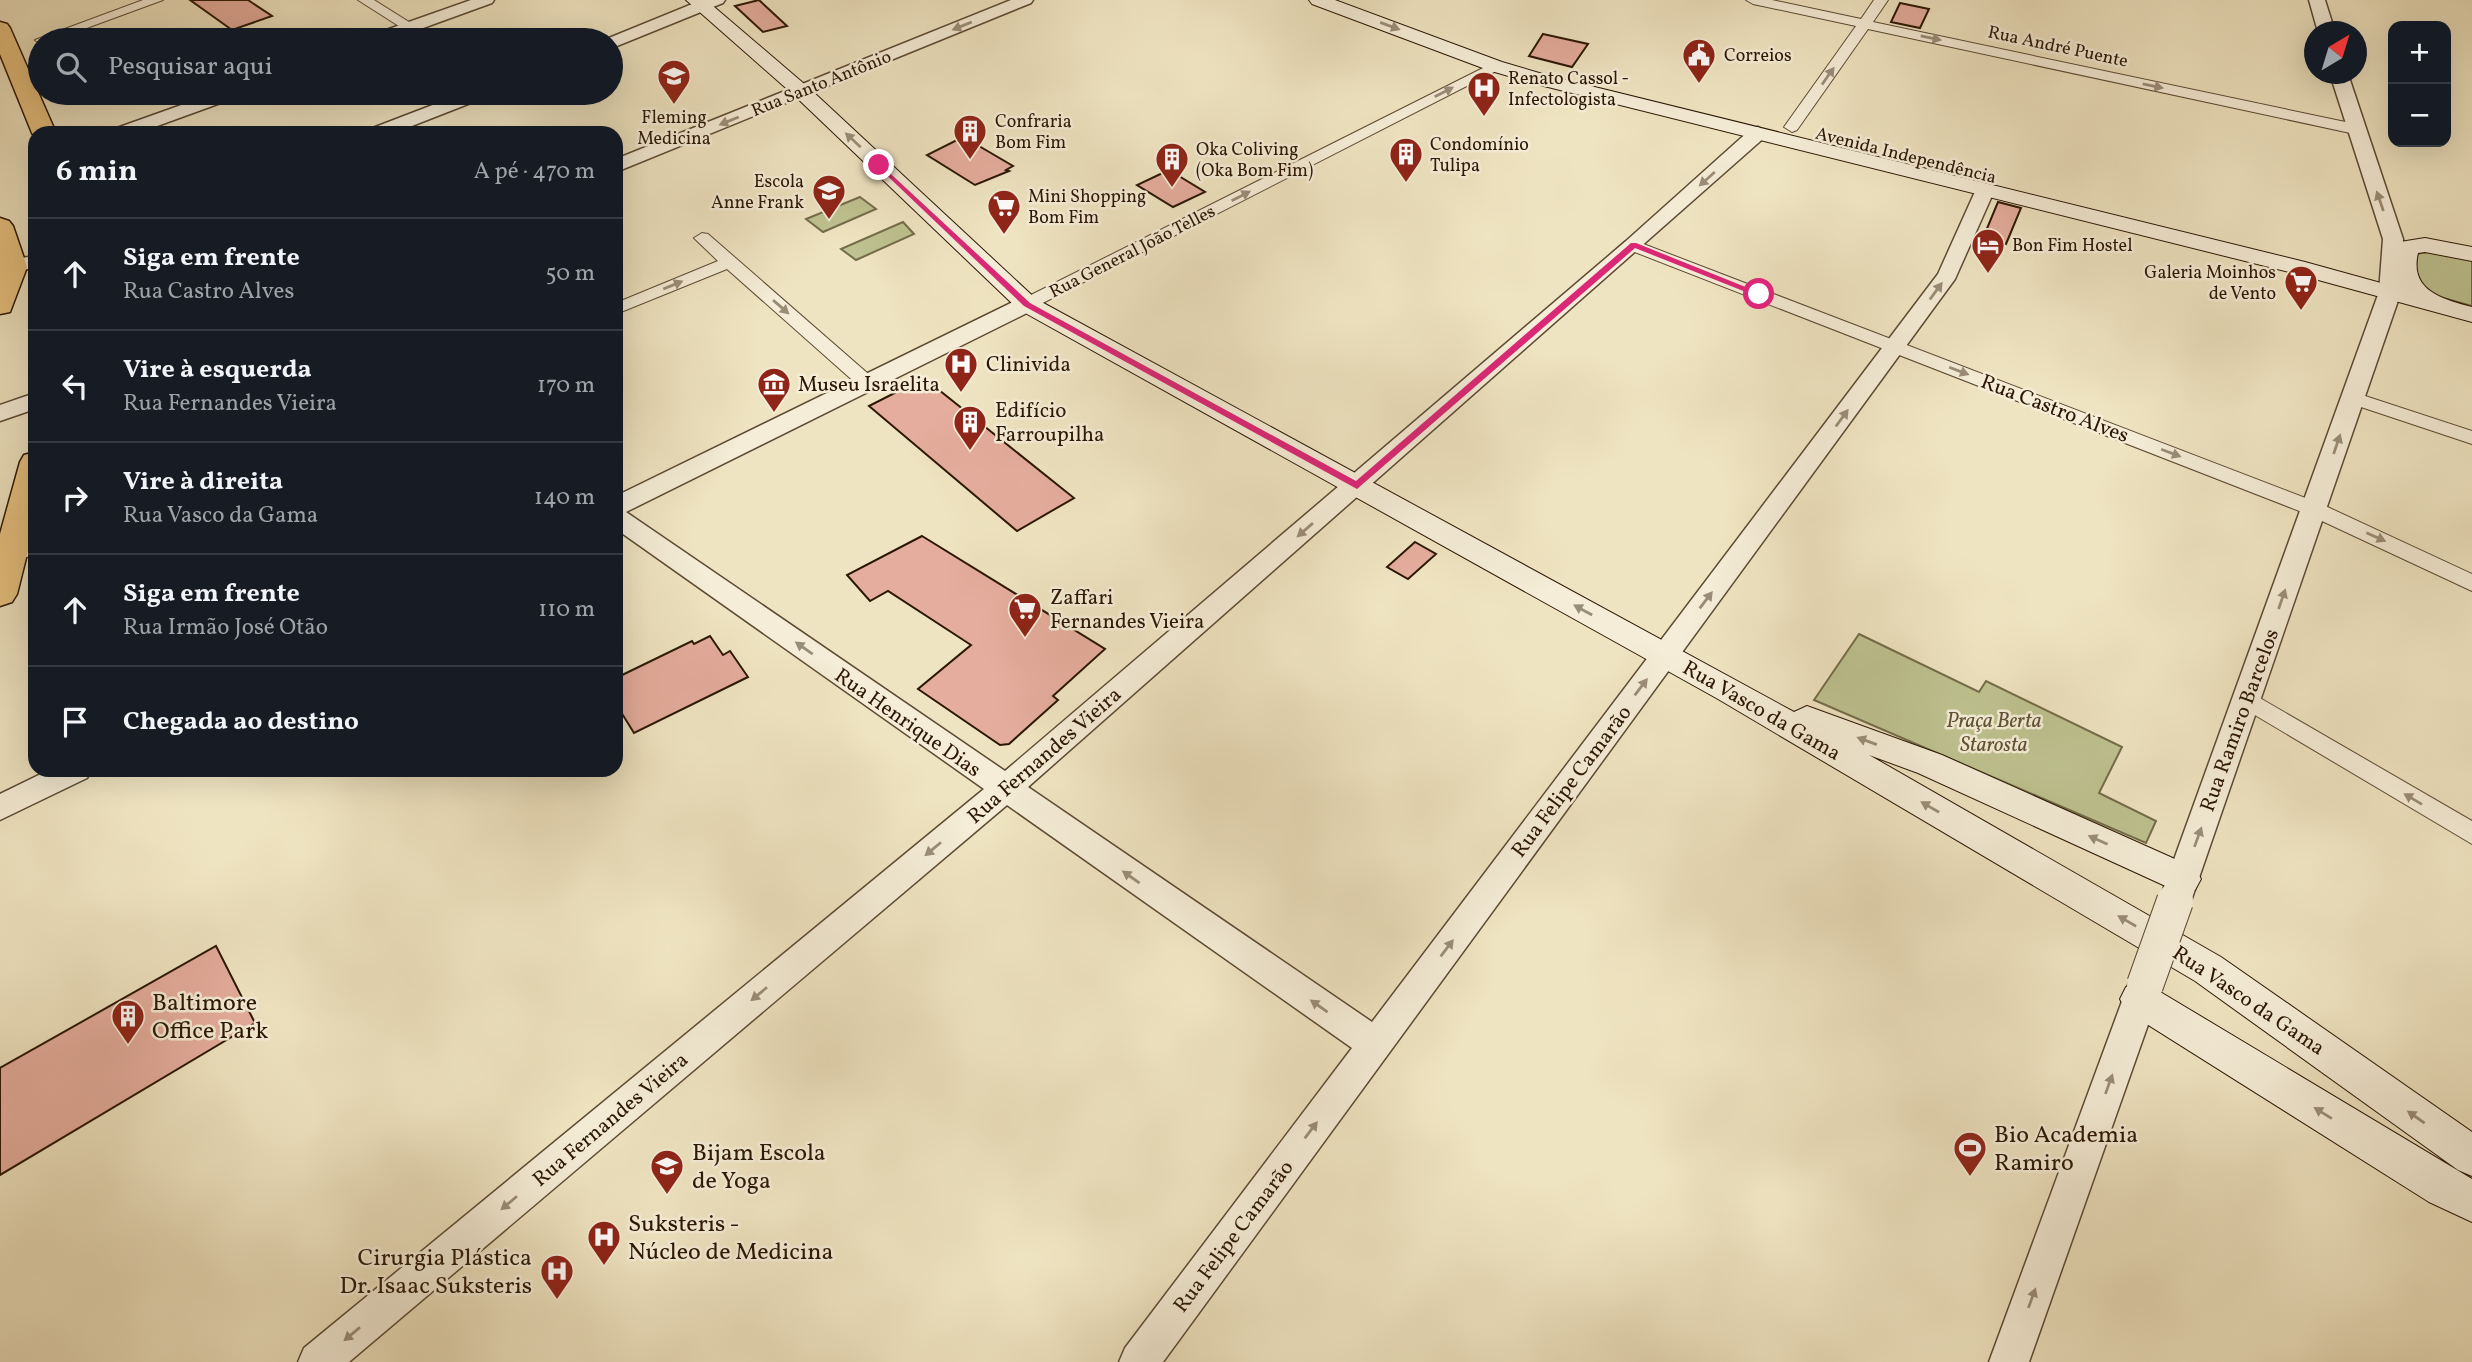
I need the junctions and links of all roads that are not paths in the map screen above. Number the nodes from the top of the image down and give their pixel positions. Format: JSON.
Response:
{"nodes":[{"id":1,"x":156,"y":0,"type":"edge"},
{"id":2,"x":365,"y":0,"type":"edge"},
{"id":3,"x":486,"y":0,"type":"edge"},
{"id":4,"x":1026,"y":0,"type":"edge"},
{"id":5,"x":1318,"y":0,"type":"edge"},
{"id":6,"x":1753,"y":0,"type":"edge"},
{"id":7,"x":1881,"y":0,"type":"edge"},
{"id":8,"x":2317,"y":0,"type":"edge"},
{"id":9,"x":704,"y":2,"type":"edge"},
{"id":10,"x":2323,"y":21,"type":"edge"},
{"id":11,"x":1864,"y":24,"type":"junction"},
{"id":12,"x":410,"y":27,"type":"joint"},
{"id":13,"x":0,"y":28,"type":"edge"},
{"id":14,"x":77,"y":28,"type":"edge"},
{"id":15,"x":1415,"y":35,"type":"junction"},
{"id":16,"x":623,"y":37,"type":"edge"},
{"id":17,"x":28,"y":45,"type":"edge"},
{"id":18,"x":9,"y":51,"type":"junction"},
{"id":19,"x":1495,"y":66,"type":"junction"},
{"id":20,"x":2342,"y":84,"type":"edge"},
{"id":21,"x":802,"y":92,"type":"junction"},
{"id":22,"x":28,"y":96,"type":"edge"},
{"id":23,"x":32,"y":105,"type":"edge"},
{"id":24,"x":198,"y":105,"type":"edge"},
{"id":25,"x":449,"y":105,"type":"edge"},
{"id":26,"x":41,"y":126,"type":"edge"},
{"id":27,"x":140,"y":126,"type":"edge"},
{"id":28,"x":395,"y":126,"type":"edge"},
{"id":29,"x":1793,"y":127,"type":"junction"},
{"id":30,"x":2356,"y":128,"type":"junction"},
{"id":31,"x":1758,"y":133,"type":"junction"},
{"id":32,"x":623,"y":163,"type":"edge"},
{"id":33,"x":1985,"y":189,"type":"junction"},
{"id":34,"x":0,"y":226,"type":"edge"},
{"id":35,"x":702,"y":238,"type":"dead end"},
{"id":36,"x":2393,"y":239,"type":"junction"},
{"id":37,"x":1633,"y":245,"type":"junction"},
{"id":38,"x":2425,"y":245,"type":"junction"},
{"id":39,"x":2472,"y":254,"type":"edge"},
{"id":40,"x":730,"y":262,"type":"junction"},
{"id":41,"x":16,"y":265,"type":"edge"},
{"id":42,"x":2390,"y":292,"type":"junction"},
{"id":43,"x":1027,"y":304,"type":"junction"},
{"id":44,"x":2432,"y":304,"type":"junction"},
{"id":45,"x":0,"y":306,"type":"edge"},
{"id":46,"x":623,"y":306,"type":"edge"},
{"id":47,"x":2472,"y":315,"type":"edge"},
{"id":48,"x":1896,"y":346,"type":"junction"},
{"id":49,"x":866,"y":382,"type":"junction"},
{"id":50,"x":2353,"y":398,"type":"junction"},
{"id":51,"x":28,"y":403,"type":"edge"},
{"id":52,"x":0,"y":414,"type":"edge"},
{"id":53,"x":2472,"y":438,"type":"edge"},
{"id":54,"x":1357,"y":485,"type":"junction"},
{"id":55,"x":623,"y":503,"type":"edge"},
{"id":56,"x":2314,"y":509,"type":"junction"},
{"id":57,"x":28,"y":510,"type":"edge"},
{"id":58,"x":623,"y":522,"type":"edge"},
{"id":59,"x":22,"y":551,"type":"edge"},
{"id":60,"x":2472,"y":583,"type":"edge"},
{"id":61,"x":0,"y":594,"type":"edge"},
{"id":62,"x":1665,"y":655,"type":"junction"},
{"id":63,"x":1729,"y":690,"type":"junction"},
{"id":64,"x":2246,"y":699,"type":"junction"},
{"id":65,"x":63,"y":777,"type":"edge"},
{"id":66,"x":1005,"y":789,"type":"junction"},
{"id":67,"x":0,"y":808,"type":"edge"},
{"id":68,"x":2472,"y":834,"type":"edge"},
{"id":69,"x":2179,"y":890,"type":"junction"},
{"id":70,"x":2142,"y":992,"type":"junction"},
{"id":71,"x":1375,"y":1044,"type":"junction"},
{"id":72,"x":2472,"y":1156,"type":"edge"},
{"id":73,"x":2472,"y":1202,"type":"edge"},
{"id":74,"x":318,"y":1362,"type":"edge"},
{"id":75,"x":1139,"y":1362,"type":"edge"},
{"id":76,"x":2009,"y":1362,"type":"edge"}],
"edges":[{"from":1,"to":14,"type":"street"},
{"from":2,"to":12,"type":"street"},
{"from":3,"to":12,"type":"street"},
{"from":4,"to":21,"type":"street","name":"Rua Santo Antônio","one_way":true},
{"from":5,"to":15,"type":"main road","name":"Avenida Independência","one_way":true},
{"from":6,"to":11,"type":"street","name":"Rua André Puente"},
{"from":7,"to":11,"type":"street"},
{"from":8,"to":10,"type":"street"},
{"from":9,"to":16,"type":"street"},
{"from":9,"to":21,"type":"main road","name":"Rua Vasco da Gama"},
{"from":29,"to":11,"type":"street","one_way":true},
{"from":11,"to":30,"type":"street","name":"Rua André Puente","one_way":true},
{"from":13,"to":18,"type":"main road"},
{"from":15,"to":19,"type":"main road","name":"Avenida Independência"},
{"from":15,"to":29,"type":"main road","name":"Avenida Independência"},
{"from":17,"to":18,"type":"street"},
{"from":18,"to":22,"type":"main road"},
{"from":19,"to":31,"type":"main road","name":"Avenida Independência"},
{"from":43,"to":19,"type":"street","name":"Rua General João Telles","one_way":true},
{"from":20,"to":30,"type":"street","name":"Rua Ramiro Barcelos"},
{"from":21,"to":32,"type":"street","name":"Rua Santo Antônio","one_way":true},
{"from":43,"to":21,"type":"main road","name":"Rua Vasco da Gama","one_way":true},
{"from":23,"to":26,"type":"main road"},
{"from":24,"to":27,"type":"street"},
{"from":25,"to":28,"type":"street"},
{"from":29,"to":42,"type":"main road","name":"Avenida Independência"},
{"from":36,"to":30,"type":"street","name":"Rua Ramiro Barcelos","one_way":true},
{"from":31,"to":33,"type":"main road","name":"Avenida Independência"},
{"from":31,"to":37,"type":"street","name":"Rua Fernandes Vieira","one_way":true},
{"from":33,"to":42,"type":"main road","name":"Avenida Independência"},
{"from":48,"to":33,"type":"street","name":"Rua Felipe Camarão","one_way":true},
{"from":34,"to":41,"type":"main road"},
{"from":35,"to":40,"type":"street"},
{"from":36,"to":38,"type":"street"},
{"from":36,"to":42,"type":"street","name":"Rua Ramiro Barcelos"},
{"from":37,"to":48,"type":"street","name":"Rua Castro Alves"},
{"from":37,"to":54,"type":"street","name":"Rua Fernandes Vieira"},
{"from":38,"to":39,"type":"main road"},
{"from":38,"to":44,"type":"main road"},
{"from":46,"to":40,"type":"street","one_way":true},
{"from":40,"to":49,"type":"street","one_way":true},
{"from":41,"to":45,"type":"main road"},
{"from":42,"to":44,"type":"main road","name":"Avenida Independência"},
{"from":42,"to":50,"type":"street","name":"Rua Ramiro Barcelos"},
{"from":43,"to":49,"type":"street","name":"Rua General João Telles"},
{"from":43,"to":54,"type":"main road","name":"Rua Vasco da Gama"},
{"from":44,"to":47,"type":"main road","name":"Avenida Independência"},
{"from":48,"to":56,"type":"street","name":"Rua Castro Alves","one_way":true},
{"from":62,"to":48,"type":"street","name":"Rua Felipe Camarão","one_way":true},
{"from":49,"to":55,"type":"street","name":"Rua General João Telles"},
{"from":50,"to":53,"type":"street"},
{"from":56,"to":50,"type":"street","name":"Rua Ramiro Barcelos","one_way":true},
{"from":51,"to":52,"type":"street"},
{"from":62,"to":54,"type":"main road","name":"Rua Vasco da Gama","one_way":true},
{"from":54,"to":66,"type":"street","name":"Rua Fernandes Vieira","one_way":true},
{"from":56,"to":60,"type":"street","name":"Rua Castro Alves","one_way":true},
{"from":64,"to":56,"type":"street","name":"Rua Ramiro Barcelos","one_way":true},
{"from":57,"to":59,"type":"main road"},
{"from":66,"to":58,"type":"street","name":"Rua Henrique Dias","one_way":true},
{"from":59,"to":61,"type":"main road"},
{"from":62,"to":63,"type":"main road","name":"Rua Vasco da Gama"},
{"from":71,"to":62,"type":"street","name":"Rua Felipe Camarão","one_way":true},
{"from":69,"to":63,"type":"main road","one_way":true},
{"from":72,"to":63,"type":"main road","name":"Rua Vasco da Gama","one_way":true},
{"from":68,"to":64,"type":"street","one_way":true},
{"from":69,"to":64,"type":"street","name":"Rua Ramiro Barcelos","one_way":true},
{"from":65,"to":67,"type":"street"},
{"from":71,"to":66,"type":"street","name":"Rua Henrique Dias","one_way":true},
{"from":66,"to":74,"type":"street","name":"Rua Fernandes Vieira","one_way":true},
{"from":69,"to":70,"type":"street","name":"Rua Ramiro Barcelos","bridge":true},
{"from":73,"to":70,"type":"main road","one_way":true},
{"from":76,"to":70,"type":"street","name":"Rua Ramiro Barcelos","one_way":true},
{"from":75,"to":71,"type":"street","name":"Rua Felipe Camarão","one_way":true}]}
